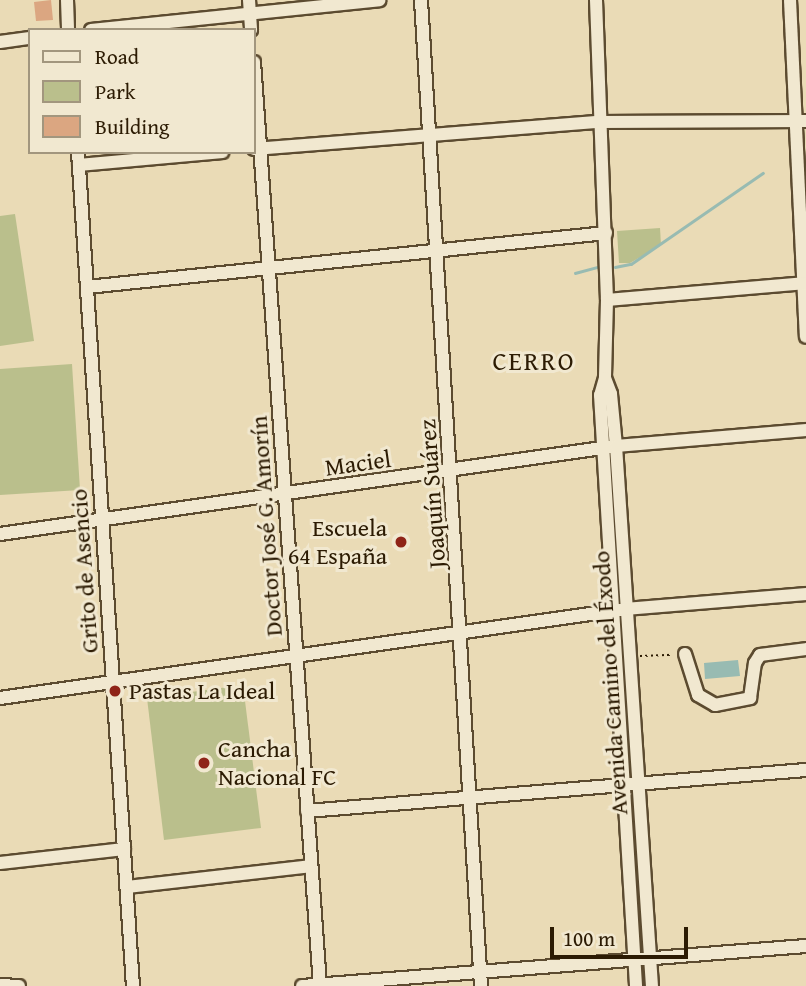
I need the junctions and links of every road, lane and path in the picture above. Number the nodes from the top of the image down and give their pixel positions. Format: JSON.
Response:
{"nodes":[{"id":1,"x":66,"y":0,"type":"edge"},
{"id":2,"x":379,"y":0,"type":"edge"},
{"id":3,"x":421,"y":0,"type":"edge"},
{"id":4,"x":596,"y":0,"type":"edge"},
{"id":5,"x":790,"y":0,"type":"edge"},
{"id":6,"x":250,"y":6,"type":"edge"},
{"id":7,"x":68,"y":28,"type":"edge"},
{"id":8,"x":104,"y":28,"type":"edge"},
{"id":9,"x":251,"y":28,"type":"edge"},
{"id":10,"x":28,"y":38,"type":"edge"},
{"id":11,"x":0,"y":42,"type":"edge"},
{"id":12,"x":256,"y":120,"type":"edge"},
{"id":13,"x":801,"y":121,"type":"edge"},
{"id":14,"x":600,"y":122,"type":"junction"},
{"id":15,"x":429,"y":135,"type":"junction"},
{"id":16,"x":257,"y":149,"type":"edge"},
{"id":17,"x":181,"y":154,"type":"edge"},
{"id":18,"x":78,"y":159,"type":"edge"},
{"id":19,"x":606,"y":233,"type":"junction"},
{"id":20,"x":436,"y":248,"type":"junction"},
{"id":21,"x":268,"y":267,"type":"junction"},
{"id":22,"x":804,"y":283,"type":"edge"},
{"id":23,"x":87,"y":287,"type":"junction"},
{"id":24,"x":607,"y":300,"type":"junction"},
{"id":25,"x":806,"y":337,"type":"edge"},
{"id":26,"x":806,"y":430,"type":"edge"},
{"id":27,"x":609,"y":447,"type":"junction"},
{"id":28,"x":452,"y":472,"type":"junction"},
{"id":29,"x":285,"y":494,"type":"junction"},
{"id":30,"x":102,"y":522,"type":"junction"},
{"id":31,"x":0,"y":534,"type":"edge"},
{"id":32,"x":806,"y":594,"type":"edge"},
{"id":33,"x":619,"y":610,"type":"junction"},
{"id":34,"x":462,"y":634,"type":"junction"},
{"id":35,"x":806,"y":649,"type":"edge"},
{"id":36,"x":685,"y":654,"type":"joint"},
{"id":37,"x":296,"y":655,"type":"junction"},
{"id":38,"x":628,"y":657,"type":"junction"},
{"id":39,"x":113,"y":682,"type":"junction"},
{"id":40,"x":0,"y":698,"type":"edge"},
{"id":41,"x":806,"y":770,"type":"edge"},
{"id":42,"x":631,"y":785,"type":"junction"},
{"id":43,"x":469,"y":798,"type":"junction"},
{"id":44,"x":307,"y":811,"type":"junction"},
{"id":45,"x":124,"y":849,"type":"junction"},
{"id":46,"x":0,"y":863,"type":"edge"},
{"id":47,"x":310,"y":866,"type":"junction"},
{"id":48,"x":127,"y":887,"type":"junction"},
{"id":49,"x":806,"y":946,"type":"edge"},
{"id":50,"x":634,"y":959,"type":"junction"},
{"id":51,"x":650,"y":959,"type":"junction"},
{"id":52,"x":480,"y":972,"type":"junction"},
{"id":53,"x":0,"y":985,"type":"edge"},
{"id":54,"x":320,"y":985,"type":"edge"},
{"id":55,"x":19,"y":986,"type":"edge"},
{"id":56,"x":134,"y":986,"type":"edge"},
{"id":57,"x":302,"y":986,"type":"edge"},
{"id":58,"x":481,"y":986,"type":"edge"},
{"id":59,"x":636,"y":986,"type":"edge"},
{"id":60,"x":652,"y":986,"type":"edge"}],
"edges":[{"from":1,"to":7,"type":"street"},
{"from":2,"to":6,"type":"street"},
{"from":3,"to":15,"type":"street","name":"Joaquín Suárez"},
{"from":4,"to":14,"type":"street","name":"Avenida Camino del Éxodo"},
{"from":5,"to":13,"type":"street"},
{"from":6,"to":8,"type":"street"},
{"from":6,"to":9,"type":"street"},
{"from":10,"to":11,"type":"street"},
{"from":12,"to":16,"type":"street","name":"Doctor José G. Amorín"},
{"from":13,"to":14,"type":"street"},
{"from":13,"to":22,"type":"street"},
{"from":14,"to":15,"type":"street"},
{"from":14,"to":19,"type":"street","name":"Avenida Camino del Éxodo"},
{"from":15,"to":16,"type":"street"},
{"from":15,"to":20,"type":"street","name":"Joaquín Suárez"},
{"from":16,"to":21,"type":"street","name":"Doctor José G. Amorín"},
{"from":17,"to":18,"type":"street"},
{"from":18,"to":23,"type":"street","name":"Grito de Asencio"},
{"from":19,"to":20,"type":"street"},
{"from":19,"to":24,"type":"street","name":"Avenida Camino del Éxodo"},
{"from":20,"to":21,"type":"street"},
{"from":20,"to":28,"type":"street","name":"Joaquín Suárez"},
{"from":21,"to":23,"type":"street"},
{"from":21,"to":29,"type":"street","name":"Doctor José G. Amorín"},
{"from":22,"to":24,"type":"street"},
{"from":22,"to":25,"type":"street"},
{"from":23,"to":30,"type":"street","name":"Grito de Asencio"},
{"from":24,"to":27,"type":"street","name":"Avenida Camino del Éxodo"},
{"from":26,"to":27,"type":"street","name":"Maciel"},
{"from":27,"to":28,"type":"street","name":"Maciel"},
{"from":27,"to":33,"type":"street","name":"Avenida Camino del Éxodo"},
{"from":28,"to":29,"type":"street","name":"Maciel"},
{"from":28,"to":34,"type":"street","name":"Joaquín Suárez"},
{"from":29,"to":30,"type":"street","name":"Maciel"},
{"from":29,"to":37,"type":"street","name":"Doctor José G. Amorín"},
{"from":30,"to":31,"type":"street","name":"Maciel"},
{"from":30,"to":39,"type":"street","name":"Grito de Asencio"},
{"from":32,"to":33,"type":"street"},
{"from":33,"to":34,"type":"street"},
{"from":33,"to":38,"type":"street","name":"Avenida Camino del Éxodo"},
{"from":33,"to":42,"type":"street","name":"Avenida Camino del Éxodo"},
{"from":34,"to":37,"type":"street"},
{"from":34,"to":43,"type":"street","name":"Joaquín Suárez"},
{"from":35,"to":36,"type":"street"},
{"from":36,"to":38,"type":"path"},
{"from":37,"to":39,"type":"street"},
{"from":37,"to":44,"type":"street","name":"Doctor José G. Amorín"},
{"from":38,"to":42,"type":"street","name":"Avenida Camino del Éxodo"},
{"from":39,"to":40,"type":"street"},
{"from":39,"to":45,"type":"street","name":"Grito de Asencio"},
{"from":41,"to":42,"type":"street"},
{"from":42,"to":43,"type":"street"},
{"from":42,"to":50,"type":"street","name":"Avenida Camino del Éxodo"},
{"from":42,"to":51,"type":"street","name":"Avenida Camino del Éxodo"},
{"from":43,"to":44,"type":"street"},
{"from":43,"to":52,"type":"street","name":"Joaquín Suárez"},
{"from":44,"to":47,"type":"street","name":"Doctor José G. Amorín"},
{"from":45,"to":46,"type":"street"},
{"from":45,"to":48,"type":"street","name":"Grito de Asencio"},
{"from":47,"to":48,"type":"street"},
{"from":47,"to":54,"type":"street","name":"Doctor José G. Amorín"},
{"from":48,"to":56,"type":"street","name":"Grito de Asencio"},
{"from":49,"to":51,"type":"street"},
{"from":50,"to":51,"type":"street"},
{"from":50,"to":52,"type":"street"},
{"from":50,"to":59,"type":"street","name":"Avenida Camino del Éxodo"},
{"from":51,"to":60,"type":"street","name":"Avenida Camino del Éxodo"},
{"from":52,"to":54,"type":"street"},
{"from":52,"to":58,"type":"street","name":"Joaquín Suárez"},
{"from":53,"to":55,"type":"street"},
{"from":54,"to":57,"type":"street"}]}
